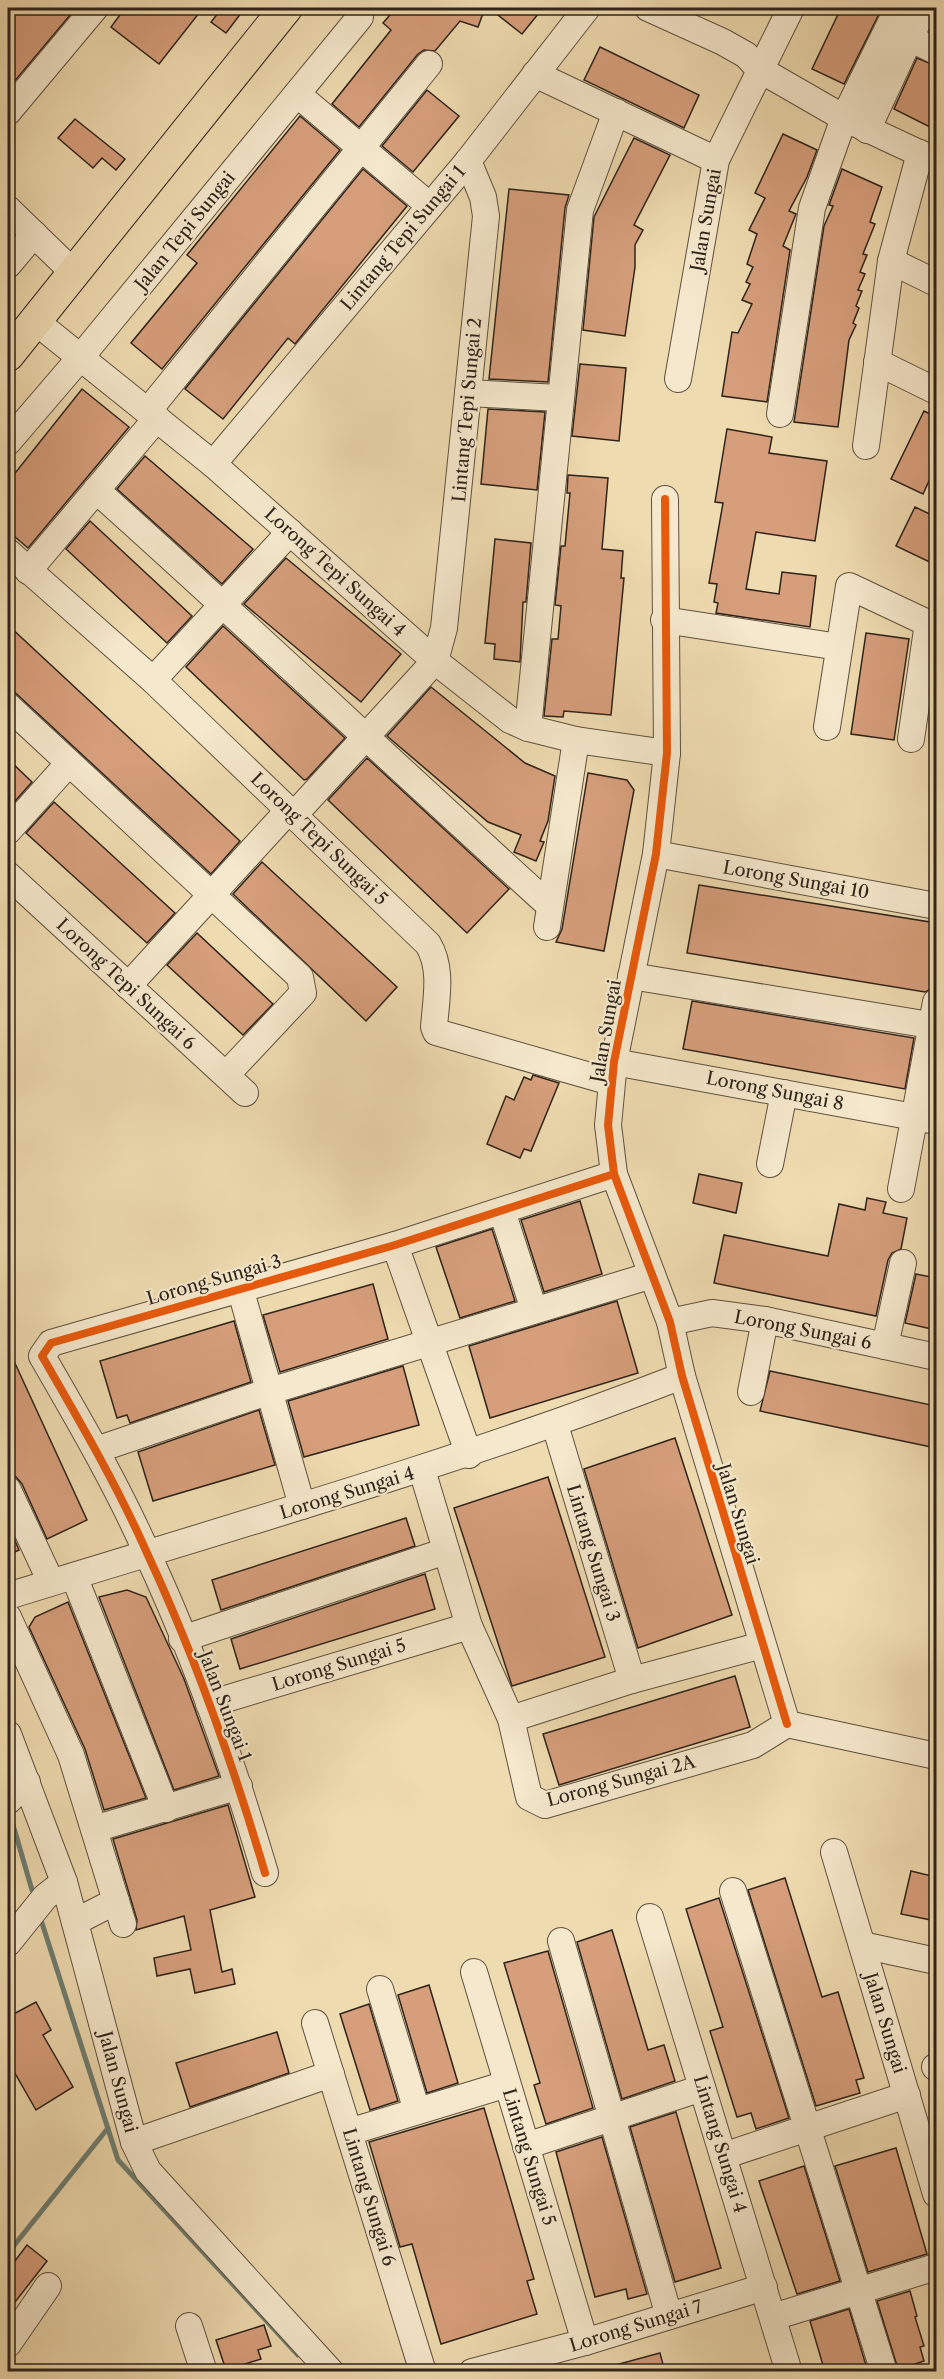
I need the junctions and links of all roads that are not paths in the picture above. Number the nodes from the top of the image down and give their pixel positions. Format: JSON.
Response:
{"nodes":[{"id":1,"x":95,"y":8,"type":"edge"},
{"id":2,"x":286,"y":8,"type":"edge"},
{"id":3,"x":587,"y":8,"type":"edge"},
{"id":4,"x":648,"y":8,"type":"edge"},
{"id":5,"x":790,"y":8,"type":"edge"},
{"id":6,"x":898,"y":8,"type":"edge"},
{"id":7,"x":924,"y":8,"type":"edge"},
{"id":8,"x":360,"y":18,"type":"dead end"},
{"id":9,"x":909,"y":38,"type":"junction"},
{"id":10,"x":936,"y":51,"type":"edge"},
{"id":11,"x":429,"y":64,"type":"dead end"},
{"id":12,"x":759,"y":69,"type":"junction"},
{"id":13,"x":535,"y":74,"type":"junction"},
{"id":14,"x":297,"y":94,"type":"junction"},
{"id":15,"x":8,"y":112,"type":"edge"},
{"id":16,"x":616,"y":112,"type":"junction"},
{"id":17,"x":844,"y":118,"type":"junction"},
{"id":18,"x":867,"y":130,"type":"junction"},
{"id":19,"x":361,"y":150,"type":"junction"},
{"id":20,"x":928,"y":157,"type":"edge"},
{"id":21,"x":716,"y":160,"type":"junction"},
{"id":22,"x":468,"y":161,"type":"junction"},
{"id":23,"x":430,"y":206,"type":"junction"},
{"id":24,"x":8,"y":209,"type":"edge"},
{"id":25,"x":34,"y":234,"type":"junction"},
{"id":26,"x":891,"y":261,"type":"junction"},
{"id":27,"x":8,"y":265,"type":"edge"},
{"id":28,"x":73,"y":272,"type":"junction"},
{"id":29,"x":936,"y":283,"type":"edge"},
{"id":30,"x":35,"y":321,"type":"junction"},
{"id":31,"x":8,"y":355,"type":"edge"},
{"id":32,"x":80,"y":358,"type":"junction"},
{"id":33,"x":877,"y":362,"type":"junction"},
{"id":34,"x":678,"y":379,"type":"dead end"},
{"id":35,"x":936,"y":391,"type":"edge"},
{"id":36,"x":468,"y":393,"type":"junction"},
{"id":37,"x":559,"y":398,"type":"junction"},
{"id":38,"x":153,"y":414,"type":"junction"},
{"id":39,"x":780,"y":414,"type":"dead end"},
{"id":40,"x":8,"y":442,"type":"edge"},
{"id":41,"x":866,"y":446,"type":"dead end"},
{"id":42,"x":213,"y":464,"type":"junction"},
{"id":43,"x":96,"y":490,"type":"junction"},
{"id":44,"x":665,"y":499,"type":"dead end"},
{"id":45,"x":290,"y":532,"type":"junction"},
{"id":46,"x":8,"y":553,"type":"edge"},
{"id":47,"x":28,"y":571,"type":"junction"},
{"id":48,"x":224,"y":604,"type":"junction"},
{"id":49,"x":664,"y":620,"type":"junction"},
{"id":50,"x":932,"y":625,"type":"edge"},
{"id":51,"x":839,"y":647,"type":"junction"},
{"id":52,"x":435,"y":661,"type":"junction"},
{"id":53,"x":153,"y":680,"type":"junction"},
{"id":54,"x":8,"y":706,"type":"edge"},
{"id":55,"x":827,"y":727,"type":"dead end"},
{"id":56,"x":528,"y":728,"type":"junction"},
{"id":57,"x":366,"y":738,"type":"junction"},
{"id":58,"x":911,"y":739,"type":"dead end"},
{"id":59,"x":576,"y":740,"type":"junction"},
{"id":60,"x":667,"y":753,"type":"junction"},
{"id":61,"x":69,"y":762,"type":"junction"},
{"id":62,"x":292,"y":813,"type":"junction"},
{"id":63,"x":8,"y":831,"type":"edge"},
{"id":64,"x":656,"y":854,"type":"junction"},
{"id":65,"x":8,"y":875,"type":"edge"},
{"id":66,"x":210,"y":894,"type":"junction"},
{"id":67,"x":936,"y":906,"type":"edge"},
{"id":68,"x":632,"y":976,"type":"junction"},
{"id":69,"x":128,"y":986,"type":"junction"},
{"id":70,"x":935,"y":1017,"type":"edge"},
{"id":71,"x":613,"y":1072,"type":"junction"},
{"id":72,"x":226,"y":1075,"type":"junction"},
{"id":73,"x":245,"y":1093,"type":"dead end"},
{"id":74,"x":784,"y":1093,"type":"junction"},
{"id":75,"x":926,"y":1119,"type":"edge"},
{"id":76,"x":770,"y":1164,"type":"dead end"},
{"id":77,"x":614,"y":1174,"type":"junction"},
{"id":78,"x":901,"y":1189,"type":"dead end"},
{"id":79,"x":502,"y":1211,"type":"junction"},
{"id":80,"x":395,"y":1245,"type":"junction"},
{"id":81,"x":903,"y":1263,"type":"dead end"},
{"id":82,"x":652,"y":1275,"type":"junction"},
{"id":83,"x":240,"y":1288,"type":"junction"},
{"id":84,"x":534,"y":1310,"type":"junction"},
{"id":85,"x":765,"y":1320,"type":"junction"},
{"id":86,"x":670,"y":1322,"type":"junction"},
{"id":87,"x":429,"y":1343,"type":"junction"},
{"id":88,"x":885,"y":1346,"type":"junction"},
{"id":89,"x":936,"y":1357,"type":"edge"},
{"id":90,"x":682,"y":1376,"type":"junction"},
{"id":91,"x":270,"y":1391,"type":"junction"},
{"id":92,"x":751,"y":1392,"type":"dead end"},
{"id":93,"x":555,"y":1425,"type":"junction"},
{"id":94,"x":96,"y":1450,"type":"junction"},
{"id":95,"x":469,"y":1455,"type":"junction"},
{"id":96,"x":422,"y":1470,"type":"junction"},
{"id":97,"x":8,"y":1490,"type":"edge"},
{"id":98,"x":303,"y":1506,"type":"junction"},
{"id":99,"x":446,"y":1551,"type":"junction"},
{"id":100,"x":148,"y":1553,"type":"junction"},
{"id":101,"x":62,"y":1579,"type":"junction"},
{"id":102,"x":8,"y":1596,"type":"edge"},
{"id":103,"x":8,"y":1617,"type":"edge"},
{"id":104,"x":469,"y":1626,"type":"junction"},
{"id":105,"x":182,"y":1639,"type":"junction"},
{"id":106,"x":762,"y":1645,"type":"junction"},
{"id":107,"x":632,"y":1680,"type":"junction"},
{"id":108,"x":209,"y":1704,"type":"junction"},
{"id":109,"x":511,"y":1719,"type":"junction"},
{"id":110,"x":787,"y":1724,"type":"junction"},
{"id":111,"x":8,"y":1734,"type":"edge"},
{"id":112,"x":936,"y":1756,"type":"edge"},
{"id":113,"x":27,"y":1782,"type":"junction"},
{"id":114,"x":239,"y":1786,"type":"junction"},
{"id":115,"x":8,"y":1801,"type":"edge"},
{"id":116,"x":166,"y":1809,"type":"junction"},
{"id":117,"x":94,"y":1829,"type":"junction"},
{"id":118,"x":834,"y":1852,"type":"dead end"},
{"id":119,"x":265,"y":1873,"type":"dead end"},
{"id":120,"x":64,"y":1882,"type":"junction"},
{"id":121,"x":733,"y":1891,"type":"dead end"},
{"id":122,"x":650,"y":1917,"type":"dead end"},
{"id":123,"x":75,"y":1922,"type":"junction"},
{"id":124,"x":561,"y":1941,"type":"dead end"},
{"id":125,"x":8,"y":1943,"type":"edge"},
{"id":126,"x":862,"y":1945,"type":"junction"},
{"id":127,"x":936,"y":1961,"type":"edge"},
{"id":128,"x":474,"y":1972,"type":"dead end"},
{"id":129,"x":380,"y":1989,"type":"dead end"},
{"id":130,"x":315,"y":2023,"type":"dead end"},
{"id":131,"x":331,"y":2074,"type":"junction"},
{"id":132,"x":507,"y":2084,"type":"junction"},
{"id":133,"x":702,"y":2088,"type":"junction"},
{"id":134,"x":907,"y":2095,"type":"junction"},
{"id":135,"x":417,"y":2111,"type":"junction"},
{"id":136,"x":613,"y":2117,"type":"junction"},
{"id":137,"x":809,"y":2127,"type":"junction"},
{"id":138,"x":349,"y":2132,"type":"junction"},
{"id":139,"x":134,"y":2142,"type":"junction"},
{"id":140,"x":526,"y":2146,"type":"junction"},
{"id":141,"x":723,"y":2156,"type":"junction"},
{"id":142,"x":935,"y":2182,"type":"edge"},
{"id":143,"x":936,"y":2267,"type":"edge"},
{"id":144,"x":48,"y":2286,"type":"dead end"},
{"id":145,"x":764,"y":2288,"type":"junction"},
{"id":146,"x":859,"y":2291,"type":"junction"},
{"id":147,"x":669,"y":2316,"type":"junction"},
{"id":148,"x":773,"y":2317,"type":"junction"},
{"id":149,"x":189,"y":2326,"type":"dead end"},
{"id":150,"x":585,"y":2342,"type":"junction"},
{"id":151,"x":8,"y":2344,"type":"edge"},
{"id":152,"x":204,"y":2372,"type":"edge"},
{"id":153,"x":331,"y":2372,"type":"edge"},
{"id":154,"x":423,"y":2372,"type":"edge"},
{"id":155,"x":472,"y":2372,"type":"edge"},
{"id":156,"x":789,"y":2372,"type":"edge"},
{"id":157,"x":885,"y":2372,"type":"edge"}],
"edges":[{"from":1,"to":15,"type":"street"},
{"from":2,"to":28,"type":"main road"},
{"from":3,"to":13,"type":"street","name":"Lintang Tepi Sungai 1"},
{"from":4,"to":12,"type":"street"},
{"from":5,"to":12,"type":"street","name":"Jalan Sungai"},
{"from":6,"to":17,"type":"street"},
{"from":7,"to":9,"type":"street"},
{"from":8,"to":14,"type":"street","name":"Jalan Tepi Sungai"},
{"from":9,"to":10,"type":"street"},
{"from":9,"to":18,"type":"street"},
{"from":11,"to":19,"type":"street"},
{"from":12,"to":17,"type":"street"},
{"from":12,"to":21,"type":"street","name":"Jalan Sungai"},
{"from":13,"to":16,"type":"street"},
{"from":13,"to":22,"type":"street","name":"Lintang Tepi Sungai 1"},
{"from":14,"to":19,"type":"street"},
{"from":14,"to":32,"type":"street","name":"Jalan Tepi Sungai"},
{"from":16,"to":21,"type":"street"},
{"from":16,"to":37,"type":"street"},
{"from":17,"to":18,"type":"street"},
{"from":17,"to":39,"type":"street"},
{"from":18,"to":20,"type":"street"},
{"from":19,"to":23,"type":"street"},
{"from":19,"to":38,"type":"street"},
{"from":20,"to":26,"type":"street"},
{"from":21,"to":34,"type":"street","name":"Jalan Sungai"},
{"from":22,"to":23,"type":"street","name":"Lintang Tepi Sungai 1"},
{"from":22,"to":36,"type":"street","name":"Lintang Tepi Sungai 2"},
{"from":23,"to":42,"type":"street","name":"Lintang Tepi Sungai 1"},
{"from":24,"to":25,"type":"street"},
{"from":25,"to":27,"type":"street"},
{"from":25,"to":28,"type":"street"},
{"from":26,"to":29,"type":"street"},
{"from":26,"to":33,"type":"street"},
{"from":28,"to":30,"type":"main road"},
{"from":30,"to":31,"type":"main road"},
{"from":30,"to":32,"type":"street","name":"Lorong Tepi Sungai 4"},
{"from":32,"to":38,"type":"street","name":"Lorong Tepi Sungai 4"},
{"from":32,"to":40,"type":"street","name":"Jalan Tepi Sungai"},
{"from":33,"to":35,"type":"street"},
{"from":33,"to":41,"type":"street"},
{"from":36,"to":37,"type":"street"},
{"from":36,"to":52,"type":"street","name":"Lintang Tepi Sungai 2"},
{"from":37,"to":56,"type":"street"},
{"from":38,"to":42,"type":"street","name":"Lorong Tepi Sungai 4"},
{"from":38,"to":43,"type":"street"},
{"from":42,"to":45,"type":"street","name":"Lorong Tepi Sungai 4"},
{"from":43,"to":47,"type":"street"},
{"from":43,"to":48,"type":"street"},
{"from":44,"to":49,"type":"street","name":"Jalan Sungai"},
{"from":45,"to":48,"type":"street"},
{"from":45,"to":52,"type":"street","name":"Lorong Tepi Sungai 4"},
{"from":46,"to":47,"type":"street","name":"Lorong Tepi Sungai 5"},
{"from":47,"to":53,"type":"street","name":"Lorong Tepi Sungai 5"},
{"from":48,"to":53,"type":"street"},
{"from":48,"to":57,"type":"street"},
{"from":49,"to":51,"type":"street"},
{"from":49,"to":60,"type":"street","name":"Jalan Sungai"},
{"from":50,"to":51,"type":"street"},
{"from":50,"to":58,"type":"street"},
{"from":51,"to":55,"type":"street"},
{"from":52,"to":56,"type":"street","name":"Lorong Tepi Sungai 4"},
{"from":52,"to":57,"type":"street"},
{"from":53,"to":62,"type":"street","name":"Lorong Tepi Sungai 5"},
{"from":54,"to":61,"type":"street"},
{"from":56,"to":59,"type":"street","name":"Lorong Tepi Sungai 4"},
{"from":57,"to":59,"type":"street"},
{"from":57,"to":62,"type":"street"},
{"from":59,"to":60,"type":"street","name":"Lorong Tepi Sungai 4"},
{"from":60,"to":64,"type":"street","name":"Jalan Sungai"},
{"from":61,"to":63,"type":"street"},
{"from":61,"to":66,"type":"street"},
{"from":62,"to":66,"type":"street"},
{"from":62,"to":71,"type":"street","name":"Lorong Tepi Sungai 5"},
{"from":64,"to":67,"type":"street","name":"Lorong Sungai 10"},
{"from":64,"to":68,"type":"street","name":"Jalan Sungai"},
{"from":65,"to":69,"type":"street","name":"Lorong Tepi Sungai 6"},
{"from":66,"to":69,"type":"street"},
{"from":66,"to":72,"type":"street"},
{"from":68,"to":70,"type":"street"},
{"from":68,"to":71,"type":"street","name":"Jalan Sungai"},
{"from":69,"to":72,"type":"street","name":"Lorong Tepi Sungai 6"},
{"from":70,"to":75,"type":"street"},
{"from":71,"to":74,"type":"street","name":"Lorong Sungai 8"},
{"from":71,"to":77,"type":"street","name":"Jalan Sungai"},
{"from":72,"to":73,"type":"street","name":"Lorong Tepi Sungai 6"},
{"from":74,"to":75,"type":"street","name":"Lorong Sungai 8"},
{"from":74,"to":76,"type":"street"},
{"from":75,"to":78,"type":"street"},
{"from":77,"to":79,"type":"street","name":"Lorong Sungai 3"},
{"from":77,"to":82,"type":"street","name":"Jalan Sungai"},
{"from":79,"to":80,"type":"street","name":"Lorong Sungai 3"},
{"from":79,"to":84,"type":"street"},
{"from":80,"to":83,"type":"street","name":"Lorong Sungai 3"},
{"from":80,"to":87,"type":"street"},
{"from":81,"to":88,"type":"street"},
{"from":82,"to":84,"type":"street"},
{"from":82,"to":86,"type":"street","name":"Jalan Sungai"},
{"from":83,"to":91,"type":"street"},
{"from":83,"to":94,"type":"street","name":"Lorong Sungai 3"},
{"from":84,"to":87,"type":"street"},
{"from":85,"to":86,"type":"street","name":"Lorong Sungai 6"},
{"from":85,"to":88,"type":"street","name":"Lorong Sungai 6"},
{"from":85,"to":92,"type":"street"},
{"from":86,"to":90,"type":"street","name":"Jalan Sungai"},
{"from":87,"to":91,"type":"street"},
{"from":87,"to":95,"type":"street"},
{"from":88,"to":89,"type":"street","name":"Lorong Sungai 6"},
{"from":90,"to":93,"type":"street","name":"Lorong Sungai 4"},
{"from":90,"to":106,"type":"street","name":"Jalan Sungai"},
{"from":91,"to":94,"type":"street"},
{"from":91,"to":98,"type":"street"},
{"from":93,"to":95,"type":"street","name":"Lorong Sungai 4"},
{"from":93,"to":107,"type":"street","name":"Lintang Sungai 3"},
{"from":94,"to":100,"type":"street","name":"Lorong Sungai 3"},
{"from":95,"to":96,"type":"street","name":"Lorong Sungai 4"},
{"from":96,"to":98,"type":"street","name":"Lorong Sungai 4"},
{"from":96,"to":99,"type":"street","name":"Lorong Sungai 2A"},
{"from":97,"to":101,"type":"street"},
{"from":98,"to":100,"type":"street","name":"Lorong Sungai 4"},
{"from":99,"to":104,"type":"street","name":"Lorong Sungai 2A"},
{"from":99,"to":105,"type":"street"},
{"from":100,"to":101,"type":"street","name":"Lorong Sungai 4"},
{"from":100,"to":105,"type":"street","name":"Jalan Sungai 1"},
{"from":101,"to":102,"type":"street","name":"Lorong Sungai 4"},
{"from":101,"to":116,"type":"street"},
{"from":103,"to":117,"type":"street"},
{"from":104,"to":108,"type":"street","name":"Lorong Sungai 5"},
{"from":104,"to":109,"type":"street","name":"Lorong Sungai 2A"},
{"from":105,"to":108,"type":"street","name":"Jalan Sungai 1"},
{"from":106,"to":107,"type":"street"},
{"from":106,"to":110,"type":"street","name":"Jalan Sungai"},
{"from":107,"to":109,"type":"street"},
{"from":108,"to":114,"type":"street","name":"Jalan Sungai 1"},
{"from":109,"to":110,"type":"street","name":"Lorong Sungai 2A"},
{"from":110,"to":112,"type":"street"},
{"from":111,"to":113,"type":"street","name":"Jalan Sungai"},
{"from":113,"to":115,"type":"street"},
{"from":113,"to":120,"type":"street","name":"Jalan Sungai"},
{"from":114,"to":116,"type":"street"},
{"from":114,"to":119,"type":"street","name":"Jalan Sungai 1"},
{"from":116,"to":117,"type":"street"},
{"from":117,"to":123,"type":"street"},
{"from":118,"to":126,"type":"street","name":"Jalan Sungai"},
{"from":120,"to":123,"type":"street","name":"Jalan Sungai"},
{"from":120,"to":125,"type":"street"},
{"from":121,"to":137,"type":"street"},
{"from":122,"to":133,"type":"street","name":"Lintang Sungai 4"},
{"from":123,"to":139,"type":"street","name":"Jalan Sungai"},
{"from":124,"to":136,"type":"street"},
{"from":126,"to":127,"type":"street"},
{"from":126,"to":134,"type":"street","name":"Jalan Sungai"},
{"from":128,"to":132,"type":"street","name":"Lintang Sungai 5"},
{"from":129,"to":135,"type":"street"},
{"from":130,"to":131,"type":"street","name":"Lintang Sungai 6"},
{"from":131,"to":138,"type":"street","name":"Lintang Sungai 6"},
{"from":131,"to":139,"type":"street"},
{"from":132,"to":135,"type":"street"},
{"from":132,"to":140,"type":"street","name":"Lintang Sungai 5"},
{"from":133,"to":136,"type":"street"},
{"from":133,"to":141,"type":"street","name":"Lintang Sungai 4"},
{"from":134,"to":137,"type":"street"},
{"from":134,"to":142,"type":"street","name":"Jalan Sungai"},
{"from":135,"to":138,"type":"street"},
{"from":136,"to":140,"type":"street"},
{"from":136,"to":147,"type":"street"},
{"from":137,"to":141,"type":"street"},
{"from":137,"to":146,"type":"street"},
{"from":138,"to":154,"type":"street","name":"Lintang Sungai 6"},
{"from":139,"to":153,"type":"street","name":"Jalan Sungai"},
{"from":140,"to":150,"type":"street","name":"Lintang Sungai 5"},
{"from":141,"to":145,"type":"street","name":"Lintang Sungai 4"},
{"from":143,"to":146,"type":"street"},
{"from":144,"to":151,"type":"street"},
{"from":145,"to":147,"type":"street","name":"Lorong Sungai 7"},
{"from":145,"to":148,"type":"street","name":"Lintang Sungai 4"},
{"from":146,"to":148,"type":"street"},
{"from":146,"to":157,"type":"street"},
{"from":147,"to":150,"type":"street","name":"Lorong Sungai 7"},
{"from":148,"to":156,"type":"street","name":"Lintang Sungai 4"},
{"from":149,"to":152,"type":"street"},
{"from":150,"to":155,"type":"street","name":"Lorong Sungai 7"}]}
